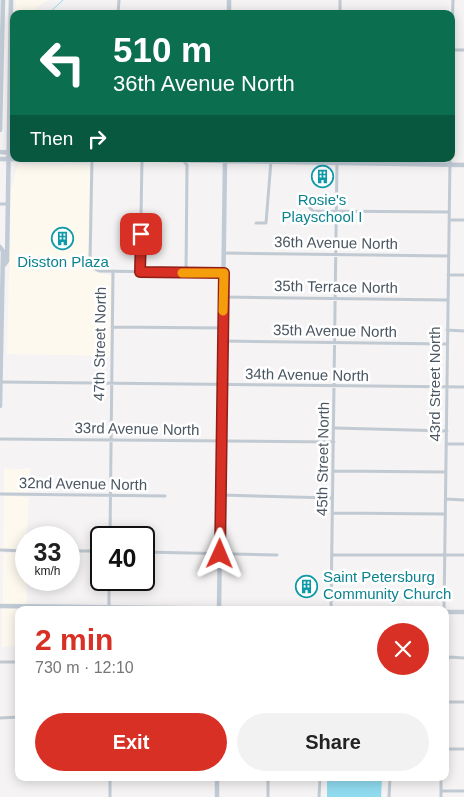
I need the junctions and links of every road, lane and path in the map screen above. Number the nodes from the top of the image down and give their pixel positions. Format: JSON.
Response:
{"nodes":[{"id":1,"x":3,"y":0,"type":"edge"},
{"id":2,"x":2,"y":45,"type":"junction"},
{"id":3,"x":10,"y":45,"type":"edge"},
{"id":4,"x":0,"y":102,"type":"edge"},
{"id":5,"x":10,"y":118,"type":"edge"},
{"id":6,"x":0,"y":130,"type":"edge"},
{"id":7,"x":0,"y":152,"type":"edge"},
{"id":8,"x":8,"y":153,"type":"junction"},
{"id":9,"x":0,"y":159,"type":"edge"},
{"id":10,"x":8,"y":160,"type":"junction"},
{"id":11,"x":92,"y":162,"type":"edge"},
{"id":12,"x":142,"y":162,"type":"edge"},
{"id":13,"x":186,"y":162,"type":"edge"},
{"id":14,"x":226,"y":162,"type":"edge"},
{"id":15,"x":271,"y":162,"type":"edge"},
{"id":16,"x":337,"y":162,"type":"edge"},
{"id":17,"x":365,"y":162,"type":"edge"},
{"id":18,"x":450,"y":165,"type":"junction"},
{"id":19,"x":464,"y":165,"type":"edge"},
{"id":20,"x":0,"y":204,"type":"edge"},
{"id":21,"x":7,"y":204,"type":"junction"},
{"id":22,"x":307,"y":205,"type":"dead end"},
{"id":23,"x":337,"y":211,"type":"junction"},
{"id":24,"x":448,"y":212,"type":"junction"},
{"id":25,"x":448,"y":220,"type":"junction"},
{"id":26,"x":464,"y":220,"type":"edge"},
{"id":27,"x":256,"y":223,"type":"dead end"},
{"id":28,"x":7,"y":239,"type":"junction"},
{"id":29,"x":0,"y":247,"type":"edge"},
{"id":30,"x":0,"y":252,"type":"edge"},
{"id":31,"x":224,"y":253,"type":"junction"},
{"id":32,"x":336,"y":254,"type":"junction"},
{"id":33,"x":448,"y":256,"type":"junction"},
{"id":34,"x":3,"y":266,"type":"junction"},
{"id":35,"x":113,"y":271,"type":"junction"},
{"id":36,"x":140,"y":272,"type":"junction"},
{"id":37,"x":186,"y":273,"type":"junction"},
{"id":38,"x":224,"y":273,"type":"junction"},
{"id":39,"x":448,"y":275,"type":"junction"},
{"id":40,"x":464,"y":275,"type":"edge"},
{"id":41,"x":1,"y":297,"type":"edge"},
{"id":42,"x":224,"y":297,"type":"junction"},
{"id":43,"x":336,"y":299,"type":"junction"},
{"id":44,"x":447,"y":300,"type":"junction"},
{"id":45,"x":112,"y":327,"type":"junction"},
{"id":46,"x":223,"y":328,"type":"junction"},
{"id":47,"x":447,"y":330,"type":"junction"},
{"id":48,"x":464,"y":331,"type":"edge"},
{"id":49,"x":223,"y":341,"type":"junction"},
{"id":50,"x":336,"y":342,"type":"junction"},
{"id":51,"x":447,"y":344,"type":"junction"},
{"id":52,"x":0,"y":352,"type":"edge"},
{"id":53,"x":0,"y":382,"type":"edge"},
{"id":54,"x":111,"y":384,"type":"junction"},
{"id":55,"x":222,"y":385,"type":"junction"},
{"id":56,"x":335,"y":387,"type":"junction"},
{"id":57,"x":446,"y":388,"type":"junction"},
{"id":58,"x":464,"y":388,"type":"edge"},
{"id":59,"x":0,"y":406,"type":"edge"},
{"id":60,"x":335,"y":428,"type":"junction"},
{"id":61,"x":447,"y":431,"type":"junction"},
{"id":62,"x":0,"y":439,"type":"edge"},
{"id":63,"x":110,"y":439,"type":"junction"},
{"id":64,"x":221,"y":441,"type":"junction"},
{"id":65,"x":334,"y":442,"type":"junction"},
{"id":66,"x":446,"y":444,"type":"junction"},
{"id":67,"x":464,"y":444,"type":"edge"},
{"id":68,"x":333,"y":470,"type":"junction"},
{"id":69,"x":446,"y":472,"type":"junction"},
{"id":70,"x":0,"y":494,"type":"edge"},
{"id":71,"x":109,"y":496,"type":"junction"},
{"id":72,"x":165,"y":496,"type":"dead end"},
{"id":73,"x":221,"y":496,"type":"junction"},
{"id":74,"x":332,"y":498,"type":"junction"},
{"id":75,"x":446,"y":500,"type":"junction"},
{"id":76,"x":464,"y":500,"type":"edge"},
{"id":77,"x":333,"y":513,"type":"junction"},
{"id":78,"x":445,"y":514,"type":"junction"},
{"id":79,"x":110,"y":526,"type":"edge"},
{"id":80,"x":0,"y":550,"type":"edge"},
{"id":81,"x":15,"y":551,"type":"edge"},
{"id":82,"x":155,"y":552,"type":"edge"},
{"id":83,"x":220,"y":554,"type":"junction"},
{"id":84,"x":332,"y":554,"type":"junction"},
{"id":85,"x":277,"y":555,"type":"dead end"},
{"id":86,"x":445,"y":555,"type":"junction"},
{"id":87,"x":464,"y":556,"type":"edge"},
{"id":88,"x":109,"y":591,"type":"edge"},
{"id":89,"x":0,"y":606,"type":"edge"},
{"id":90,"x":15,"y":606,"type":"edge"},
{"id":91,"x":109,"y":606,"type":"edge"},
{"id":92,"x":219,"y":606,"type":"edge"},
{"id":93,"x":331,"y":606,"type":"edge"},
{"id":94,"x":444,"y":606,"type":"edge"},
{"id":95,"x":449,"y":611,"type":"edge"},
{"id":96,"x":464,"y":612,"type":"edge"},
{"id":97,"x":449,"y":657,"type":"edge"},
{"id":98,"x":464,"y":658,"type":"edge"},
{"id":99,"x":0,"y":662,"type":"edge"},
{"id":100,"x":15,"y":662,"type":"edge"},
{"id":101,"x":449,"y":702,"type":"edge"},
{"id":102,"x":464,"y":702,"type":"edge"},
{"id":103,"x":15,"y":717,"type":"edge"},
{"id":104,"x":0,"y":718,"type":"edge"},
{"id":105,"x":449,"y":749,"type":"edge"},
{"id":106,"x":464,"y":749,"type":"edge"},
{"id":107,"x":110,"y":781,"type":"edge"},
{"id":108,"x":217,"y":781,"type":"edge"},
{"id":109,"x":268,"y":781,"type":"edge"},
{"id":110,"x":320,"y":781,"type":"edge"},
{"id":111,"x":390,"y":781,"type":"edge"},
{"id":112,"x":441,"y":781,"type":"edge"},
{"id":113,"x":441,"y":791,"type":"junction"},
{"id":114,"x":464,"y":791,"type":"edge"},
{"id":115,"x":110,"y":797,"type":"edge"},
{"id":116,"x":217,"y":797,"type":"edge"},
{"id":117,"x":268,"y":797,"type":"edge"},
{"id":118,"x":320,"y":797,"type":"edge"},
{"id":119,"x":389,"y":797,"type":"edge"},
{"id":120,"x":441,"y":797,"type":"edge"}],
"edges":[{"from":1,"to":2,"type":"main road"},
{"from":2,"to":3,"type":"street"},
{"from":2,"to":4,"type":"main road"},
{"from":4,"to":6,"type":"main road"},
{"from":5,"to":8,"type":"main road"},
{"from":7,"to":8,"type":"main road"},
{"from":8,"to":10,"type":"main road"},
{"from":9,"to":10,"type":"main road"},
{"from":10,"to":21,"type":"main road"},
{"from":11,"to":35,"type":"street"},
{"from":12,"to":36,"type":"street"},
{"from":13,"to":37,"type":"street"},
{"from":14,"to":31,"type":"main road"},
{"from":15,"to":27,"type":"street"},
{"from":16,"to":23,"type":"street","name":"45th Street North"},
{"from":17,"to":18,"type":"main road"},
{"from":18,"to":19,"type":"main road"},
{"from":18,"to":24,"type":"street","name":"43rd Street North"},
{"from":20,"to":21,"type":"street"},
{"from":21,"to":28,"type":"main road"},
{"from":22,"to":23,"type":"street"},
{"from":23,"to":24,"type":"street"},
{"from":23,"to":32,"type":"street","name":"45th Street North"},
{"from":24,"to":25,"type":"street","name":"43rd Street North"},
{"from":25,"to":26,"type":"street"},
{"from":25,"to":33,"type":"street","name":"43rd Street North"},
{"from":28,"to":29,"type":"main road"},
{"from":28,"to":34,"type":"main road"},
{"from":29,"to":34,"type":"main road"},
{"from":30,"to":34,"type":"main road"},
{"from":31,"to":32,"type":"street","name":"36th Avenue North"},
{"from":31,"to":38,"type":"main road"},
{"from":32,"to":33,"type":"street","name":"36th Avenue North"},
{"from":32,"to":43,"type":"street","name":"45th Street North"},
{"from":33,"to":39,"type":"street","name":"43rd Street North"},
{"from":34,"to":41,"type":"main road"},
{"from":35,"to":36,"type":"street"},
{"from":35,"to":45,"type":"street","name":"47th Street North"},
{"from":36,"to":37,"type":"street"},
{"from":37,"to":38,"type":"street"},
{"from":38,"to":42,"type":"main road"},
{"from":39,"to":40,"type":"street"},
{"from":39,"to":44,"type":"street","name":"43rd Street North"},
{"from":41,"to":52,"type":"main road"},
{"from":42,"to":43,"type":"street","name":"35th Terrace North"},
{"from":42,"to":46,"type":"main road"},
{"from":43,"to":44,"type":"street","name":"35th Terrace North"},
{"from":43,"to":50,"type":"street","name":"45th Street North"},
{"from":44,"to":47,"type":"street","name":"43rd Street North"},
{"from":45,"to":46,"type":"street"},
{"from":45,"to":54,"type":"street","name":"47th Street North"},
{"from":46,"to":49,"type":"main road"},
{"from":47,"to":48,"type":"street"},
{"from":47,"to":51,"type":"street","name":"43rd Street North"},
{"from":49,"to":50,"type":"street","name":"35th Avenue North"},
{"from":49,"to":55,"type":"main road"},
{"from":50,"to":51,"type":"street","name":"35th Avenue North"},
{"from":50,"to":56,"type":"street","name":"45th Street North"},
{"from":51,"to":57,"type":"street","name":"43rd Street North"},
{"from":52,"to":53,"type":"main road"},
{"from":53,"to":54,"type":"street","name":"34th Avenue North"},
{"from":53,"to":59,"type":"main road"},
{"from":54,"to":55,"type":"street","name":"34th Avenue North"},
{"from":54,"to":63,"type":"street","name":"47th Street North"},
{"from":55,"to":56,"type":"street","name":"34th Avenue North"},
{"from":55,"to":64,"type":"main road"},
{"from":56,"to":57,"type":"street","name":"34th Avenue North"},
{"from":56,"to":60,"type":"street","name":"45th Street North"},
{"from":57,"to":58,"type":"street","name":"34th Avenue North"},
{"from":57,"to":61,"type":"street","name":"43rd Street North"},
{"from":60,"to":61,"type":"street"},
{"from":60,"to":65,"type":"street","name":"45th Street North"},
{"from":61,"to":66,"type":"street","name":"43rd Street North"},
{"from":62,"to":63,"type":"street","name":"33rd Avenue North"},
{"from":63,"to":64,"type":"street","name":"33rd Avenue North"},
{"from":63,"to":71,"type":"street","name":"47th Street North"},
{"from":64,"to":65,"type":"street","name":"33rd Avenue North"},
{"from":64,"to":73,"type":"main road"},
{"from":65,"to":68,"type":"street","name":"45th Street North"},
{"from":66,"to":67,"type":"street"},
{"from":66,"to":69,"type":"street","name":"43rd Street North"},
{"from":68,"to":69,"type":"street"},
{"from":68,"to":74,"type":"street","name":"45th Street North"},
{"from":69,"to":75,"type":"street","name":"43rd Street North"},
{"from":70,"to":71,"type":"street","name":"32nd Avenue North"},
{"from":71,"to":72,"type":"street","name":"32nd Avenue North"},
{"from":71,"to":79,"type":"street","name":"47th Street North"},
{"from":73,"to":74,"type":"street"},
{"from":73,"to":83,"type":"main road"},
{"from":74,"to":77,"type":"street","name":"45th Street North"},
{"from":75,"to":76,"type":"street"},
{"from":75,"to":78,"type":"street","name":"43rd Street North"},
{"from":77,"to":78,"type":"street"},
{"from":77,"to":84,"type":"street","name":"45th Street North"},
{"from":78,"to":86,"type":"street","name":"43rd Street North"},
{"from":80,"to":81,"type":"street"},
{"from":82,"to":83,"type":"street"},
{"from":83,"to":85,"type":"street"},
{"from":83,"to":92,"type":"main road"},
{"from":84,"to":86,"type":"street"},
{"from":84,"to":93,"type":"street","name":"45th Street North"},
{"from":86,"to":87,"type":"street"},
{"from":86,"to":94,"type":"street","name":"43rd Street North"},
{"from":88,"to":91,"type":"street"},
{"from":89,"to":90,"type":"main road"},
{"from":95,"to":96,"type":"main road"},
{"from":97,"to":98,"type":"street"},
{"from":99,"to":100,"type":"street"},
{"from":101,"to":102,"type":"street"},
{"from":103,"to":104,"type":"street"},
{"from":105,"to":106,"type":"street"},
{"from":107,"to":115,"type":"street"},
{"from":108,"to":116,"type":"main road"},
{"from":109,"to":117,"type":"street"},
{"from":110,"to":118,"type":"street"},
{"from":111,"to":119,"type":"street"},
{"from":112,"to":113,"type":"street"},
{"from":113,"to":114,"type":"street"},
{"from":113,"to":120,"type":"street"}]}
